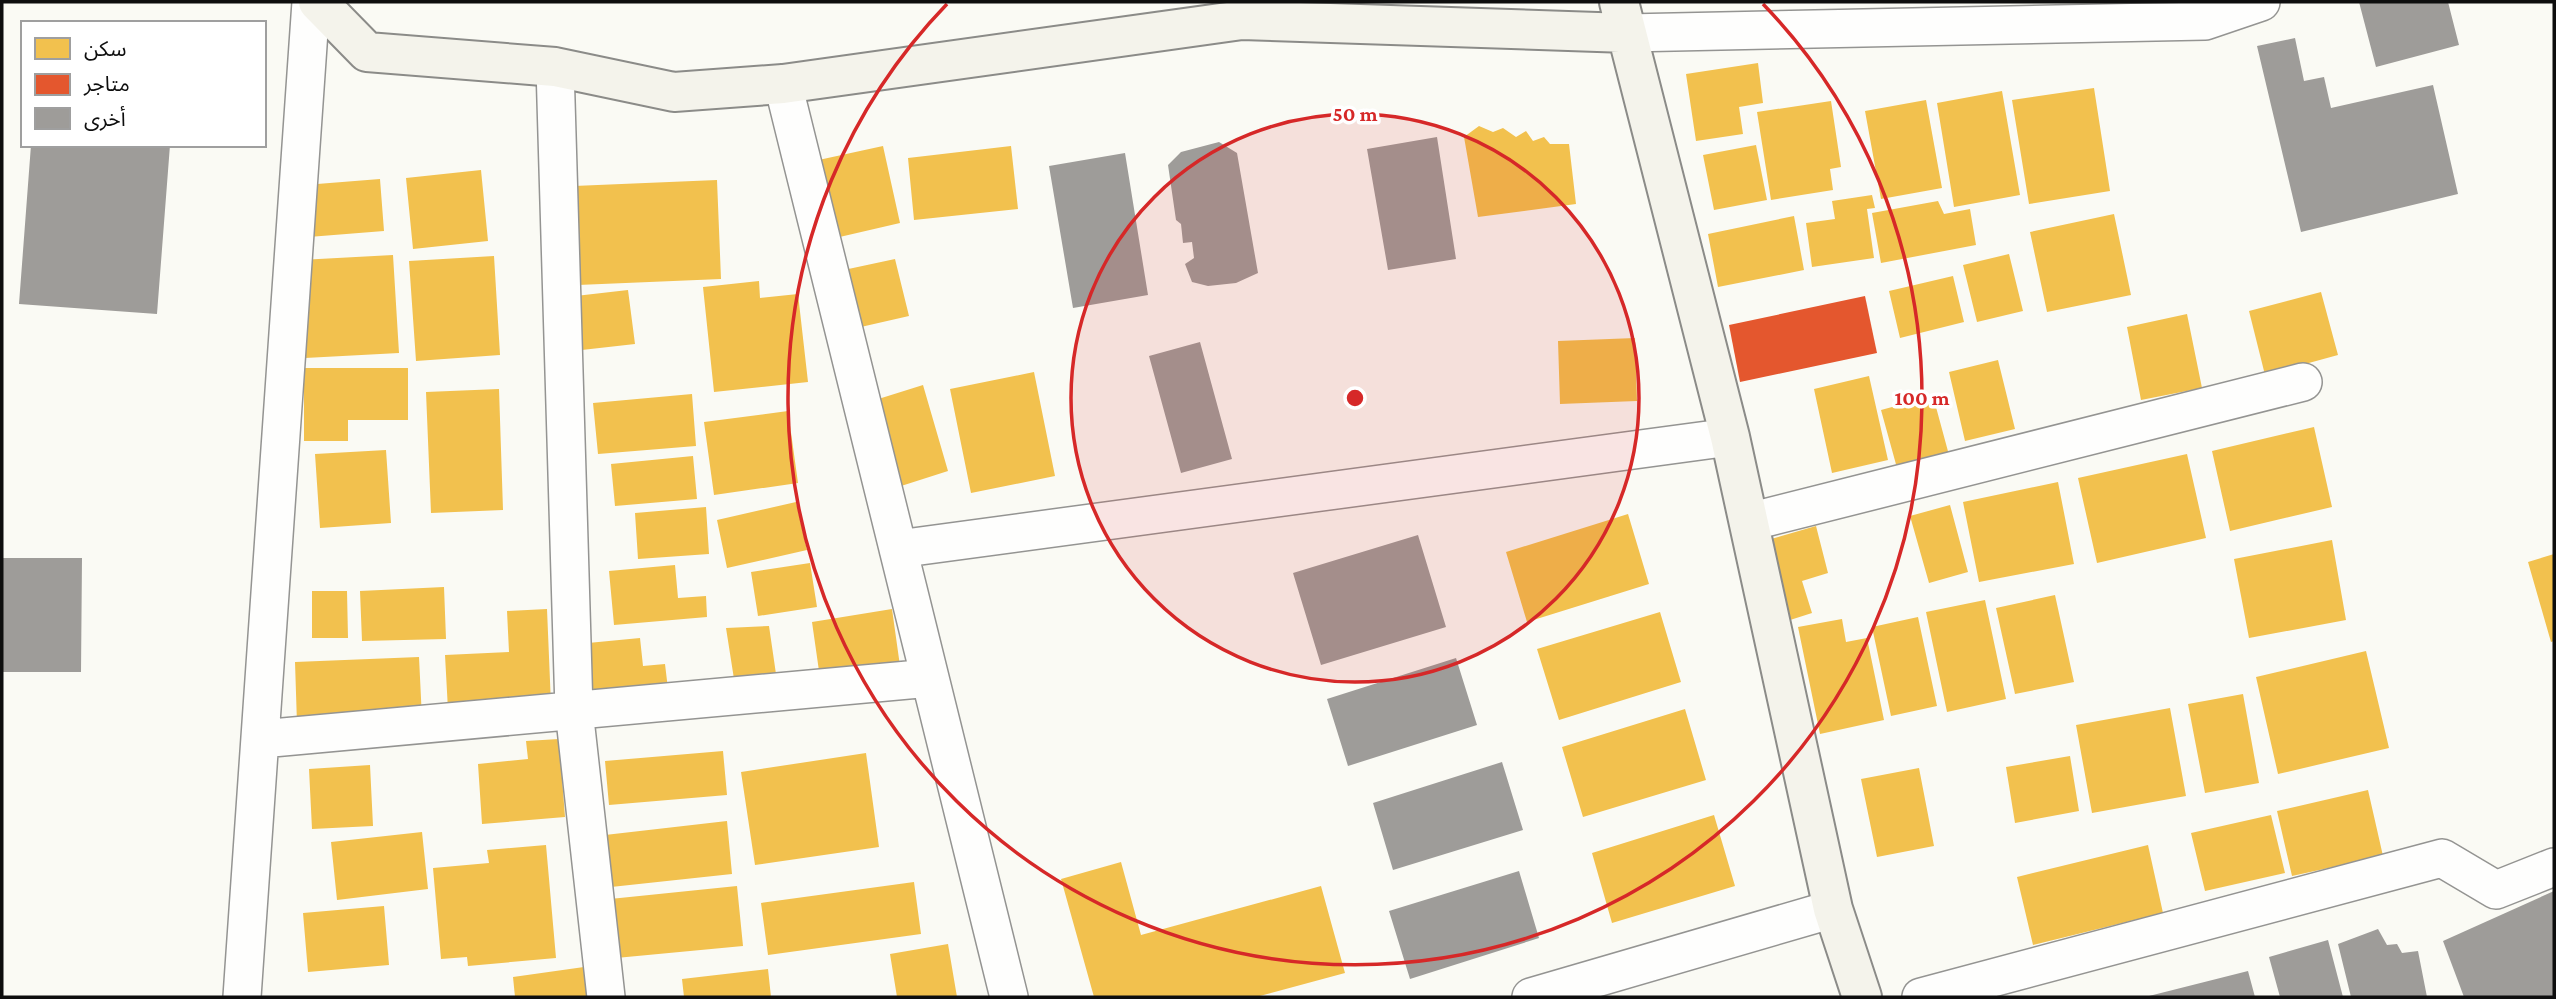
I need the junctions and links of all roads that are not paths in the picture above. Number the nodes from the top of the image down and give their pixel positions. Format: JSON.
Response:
{"nodes":[{"id":1,"x":311,"y":2,"type":"edge"},
{"id":2,"x":318,"y":2,"type":"edge"},
{"id":3,"x":2261,"y":2,"type":"edge"},
{"id":4,"x":2201,"y":11,"type":"edge"},
{"id":5,"x":1623,"y":18,"type":"edge"},
{"id":6,"x":555,"y":67,"type":"junction"},
{"id":7,"x":783,"y":84,"type":"junction"},
{"id":8,"x":2303,"y":382,"type":"dead end"},
{"id":9,"x":1730,"y":437,"type":"junction"},
{"id":10,"x":1749,"y":522,"type":"junction"},
{"id":11,"x":898,"y":549,"type":"junction"},
{"id":12,"x":930,"y":678,"type":"junction"},
{"id":13,"x":574,"y":710,"type":"junction"},
{"id":14,"x":261,"y":739,"type":"junction"},
{"id":15,"x":2554,"y":867,"type":"edge"},
{"id":16,"x":1833,"y":909,"type":"junction"},
{"id":17,"x":242,"y":997,"type":"edge"},
{"id":18,"x":606,"y":997,"type":"edge"},
{"id":19,"x":1009,"y":997,"type":"edge"},
{"id":20,"x":1531,"y":997,"type":"edge"},
{"id":21,"x":1862,"y":997,"type":"edge"},
{"id":22,"x":1921,"y":997,"type":"edge"}],
"edges":[{"from":1,"to":14,"type":"street"},
{"from":2,"to":6,"type":"street"},
{"from":3,"to":4,"type":"street"},
{"from":4,"to":5,"type":"street"},
{"from":5,"to":7,"type":"street"},
{"from":5,"to":9,"type":"street"},
{"from":6,"to":7,"type":"street"},
{"from":6,"to":13,"type":"street"},
{"from":7,"to":11,"type":"street"},
{"from":8,"to":10,"type":"street"},
{"from":9,"to":10,"type":"street"},
{"from":9,"to":11,"type":"street"},
{"from":10,"to":16,"type":"street"},
{"from":11,"to":12,"type":"street"},
{"from":12,"to":13,"type":"street"},
{"from":12,"to":19,"type":"street"},
{"from":13,"to":14,"type":"street"},
{"from":13,"to":18,"type":"street"},
{"from":14,"to":17,"type":"street"},
{"from":15,"to":22,"type":"street"},
{"from":16,"to":20,"type":"street"},
{"from":16,"to":21,"type":"street"}]}
